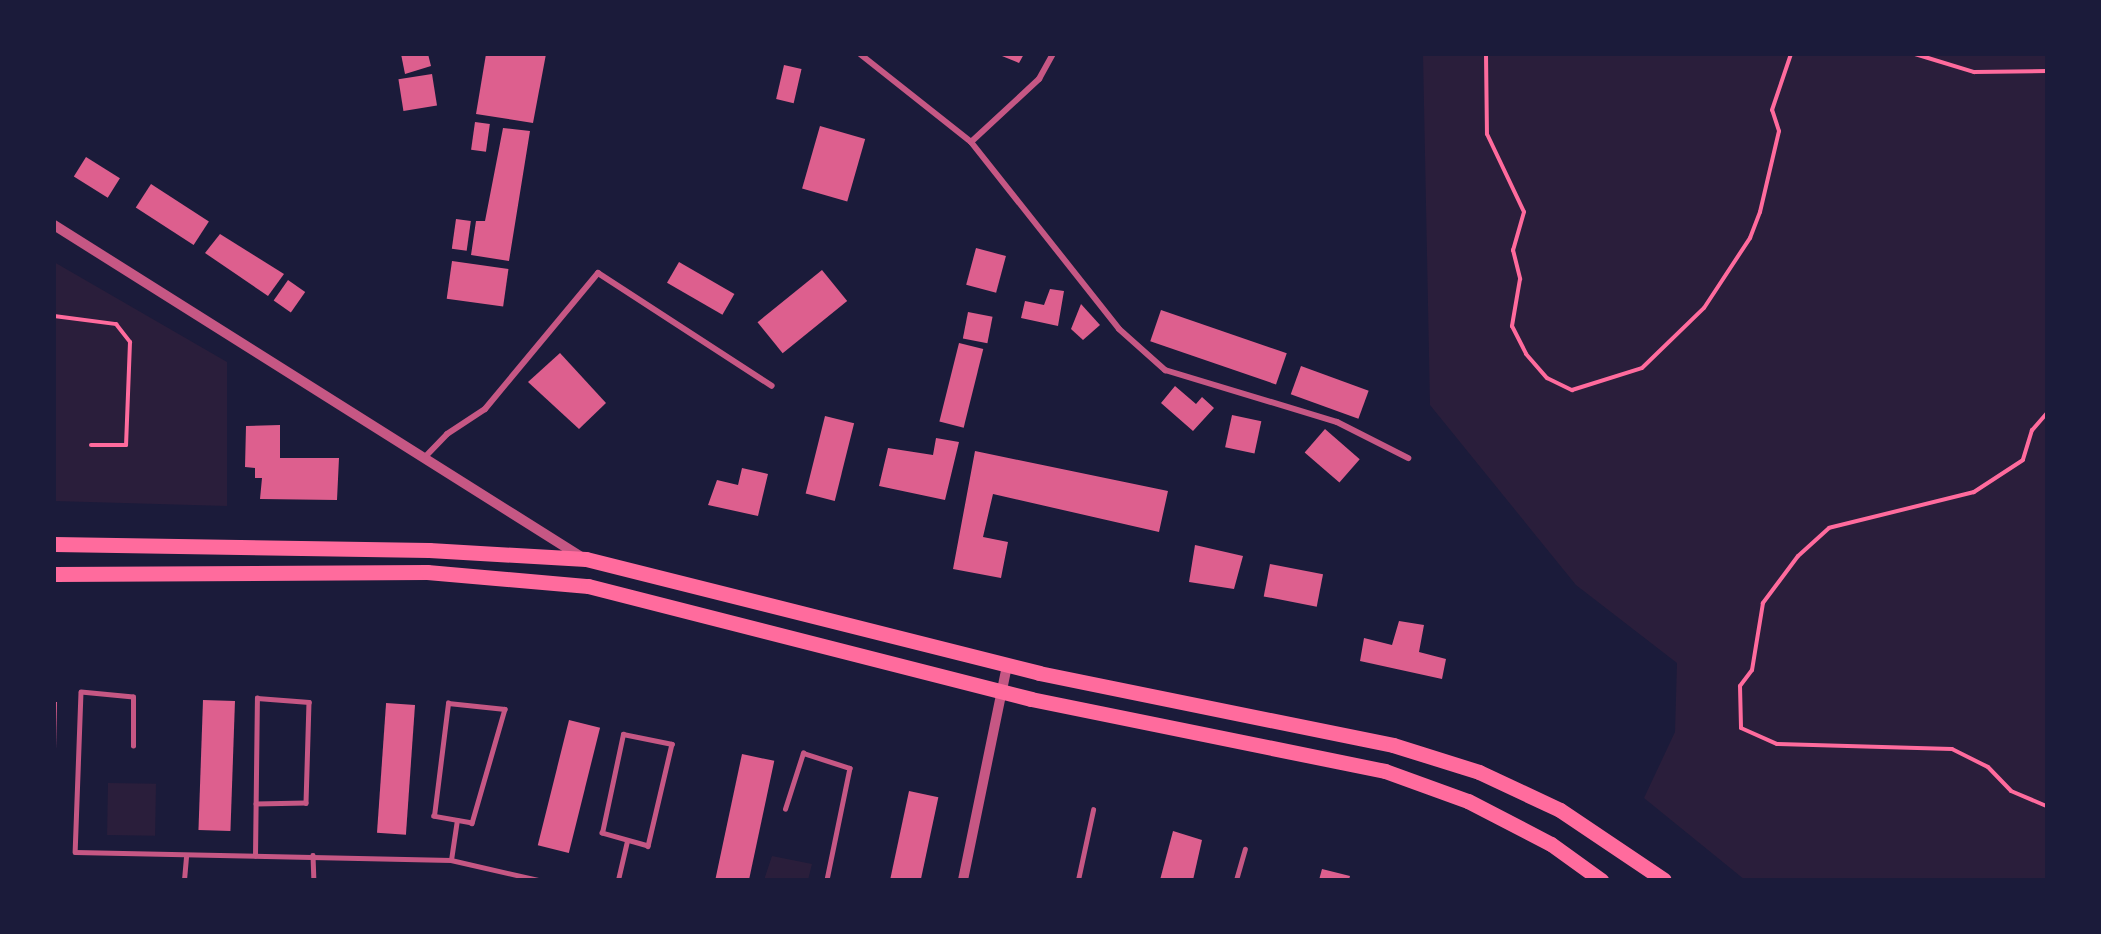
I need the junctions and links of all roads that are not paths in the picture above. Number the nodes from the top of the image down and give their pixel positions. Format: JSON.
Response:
{"nodes":[{"id":1,"x":860,"y":54,"type":"edge"},
{"id":2,"x":1053,"y":54,"type":"edge"},
{"id":3,"x":971,"y":142,"type":"junction"},
{"id":4,"x":54,"y":225,"type":"edge"},
{"id":5,"x":772,"y":386,"type":"dead end"},
{"id":6,"x":1408,"y":458,"type":"dead end"},
{"id":7,"x":424,"y":459,"type":"junction"},
{"id":8,"x":54,"y":544,"type":"edge"},
{"id":9,"x":586,"y":559,"type":"junction"},
{"id":10,"x":54,"y":574,"type":"edge"},
{"id":11,"x":1007,"y":665,"type":"junction"},
{"id":12,"x":1000,"y":690,"type":"junction"},
{"id":13,"x":133,"y":747,"type":"dead end"},
{"id":14,"x":256,"y":804,"type":"junction"},
{"id":15,"x":785,"y":809,"type":"dead end"},
{"id":16,"x":1093,"y":810,"type":"dead end"},
{"id":17,"x":458,"y":820,"type":"junction"},
{"id":18,"x":627,"y":841,"type":"junction"},
{"id":19,"x":1245,"y":849,"type":"dead end"},
{"id":20,"x":314,"y":855,"type":"junction"},
{"id":21,"x":255,"y":856,"type":"junction"},
{"id":22,"x":186,"y":857,"type":"junction"},
{"id":23,"x":451,"y":860,"type":"junction"},
{"id":24,"x":184,"y":880,"type":"edge"},
{"id":25,"x":314,"y":880,"type":"edge"},
{"id":26,"x":538,"y":880,"type":"edge"},
{"id":27,"x":618,"y":880,"type":"edge"},
{"id":28,"x":827,"y":880,"type":"edge"},
{"id":29,"x":963,"y":880,"type":"edge"},
{"id":30,"x":1078,"y":880,"type":"edge"},
{"id":31,"x":1236,"y":880,"type":"edge"},
{"id":32,"x":1601,"y":880,"type":"edge"},
{"id":33,"x":1664,"y":880,"type":"edge"}],
"edges":[{"from":1,"to":3,"type":"street"},
{"from":2,"to":3,"type":"street"},
{"from":3,"to":6,"type":"street"},
{"from":4,"to":7,"type":"street"},
{"from":5,"to":7,"type":"street"},
{"from":7,"to":9,"type":"street"},
{"from":8,"to":9,"type":"main road"},
{"from":9,"to":11,"type":"main road"},
{"from":10,"to":12,"type":"main road"},
{"from":11,"to":12,"type":"street"},
{"from":11,"to":33,"type":"main road"},
{"from":12,"to":29,"type":"street"},
{"from":12,"to":32,"type":"main road"},
{"from":13,"to":22,"type":"lane"},
{"from":14,"to":14,"type":"lane"},
{"from":14,"to":21,"type":"lane"},
{"from":15,"to":28,"type":"lane"},
{"from":16,"to":30,"type":"lane"},
{"from":17,"to":17,"type":"lane"},
{"from":17,"to":23,"type":"lane"},
{"from":18,"to":18,"type":"lane"},
{"from":18,"to":27,"type":"lane"},
{"from":19,"to":31,"type":"lane"},
{"from":20,"to":21,"type":"lane"},
{"from":20,"to":23,"type":"lane"},
{"from":20,"to":25,"type":"lane"},
{"from":21,"to":22,"type":"lane"},
{"from":22,"to":24,"type":"lane"},
{"from":23,"to":26,"type":"lane"}]}
